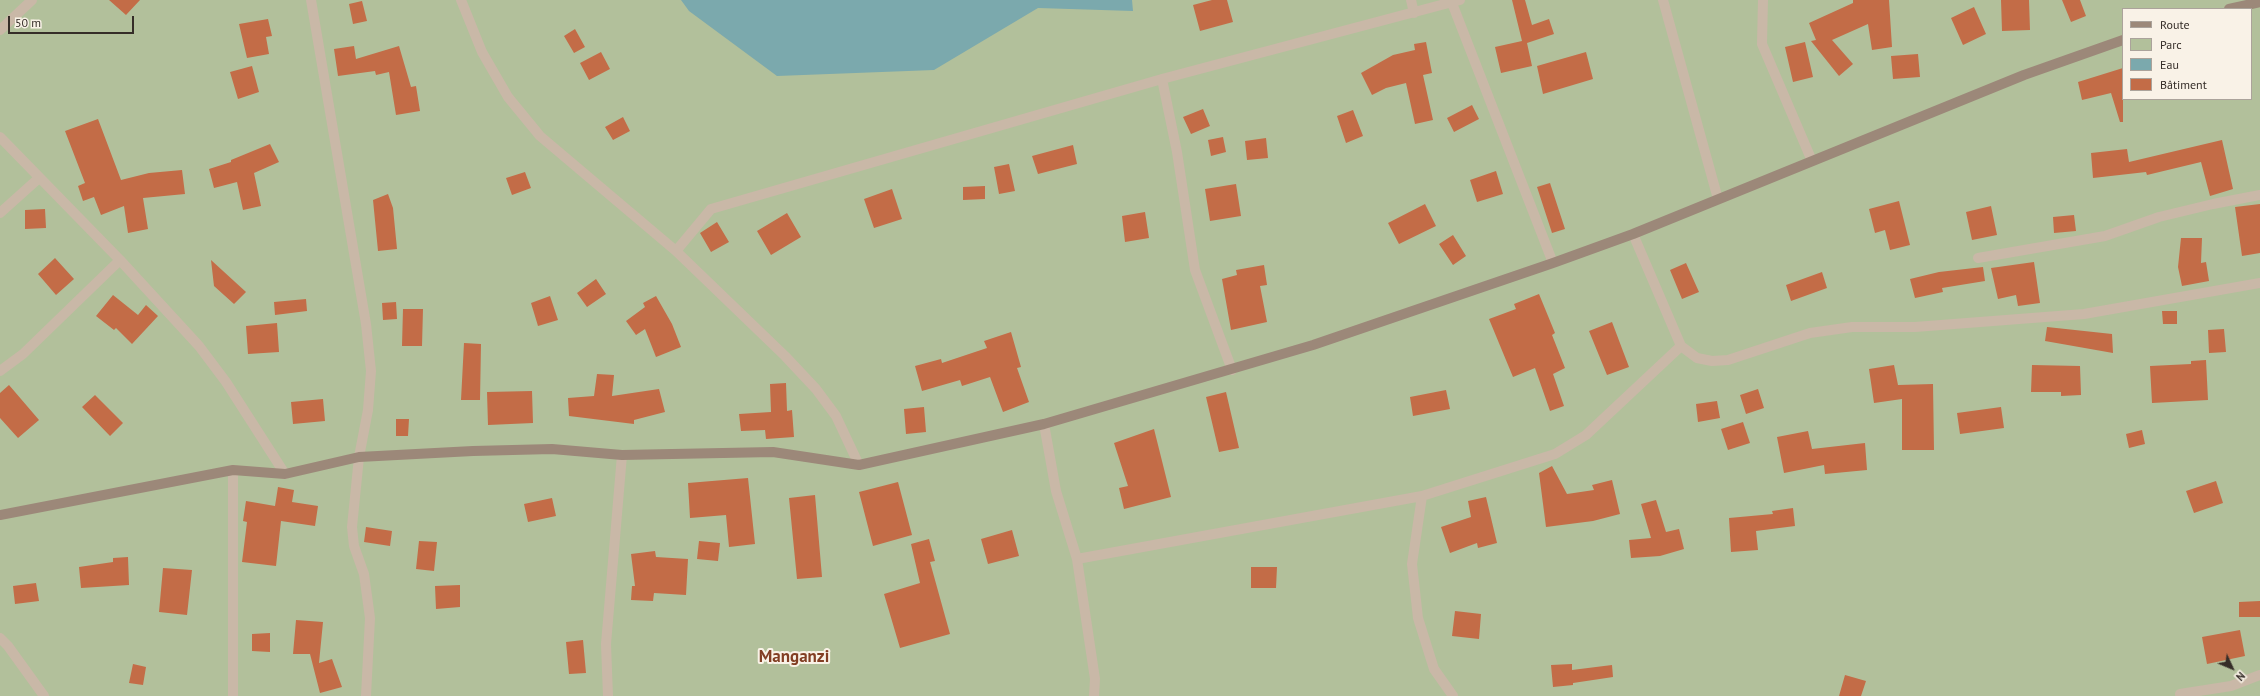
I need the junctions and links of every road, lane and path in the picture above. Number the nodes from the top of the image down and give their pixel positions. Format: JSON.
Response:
{"nodes":[{"id":1,"x":32,"y":0,"type":"edge"},
{"id":2,"x":311,"y":0,"type":"edge"},
{"id":3,"x":461,"y":0,"type":"edge"},
{"id":4,"x":1411,"y":0,"type":"edge"},
{"id":5,"x":1662,"y":0,"type":"edge"},
{"id":6,"x":1762,"y":0,"type":"edge"},
{"id":7,"x":1456,"y":1,"type":"edge"},
{"id":8,"x":2260,"y":2,"type":"edge"},
{"id":9,"x":2233,"y":8,"type":"edge"},
{"id":10,"x":1414,"y":14,"type":"junction"},
{"id":11,"x":0,"y":30,"type":"edge"},
{"id":12,"x":2122,"y":40,"type":"edge"},
{"id":13,"x":1162,"y":79,"type":"junction"},
{"id":14,"x":0,"y":137,"type":"edge"},
{"id":15,"x":1812,"y":161,"type":"junction"},
{"id":16,"x":39,"y":178,"type":"junction"},
{"id":17,"x":2260,"y":195,"type":"edge"},
{"id":18,"x":1718,"y":199,"type":"junction"},
{"id":19,"x":0,"y":213,"type":"edge"},
{"id":20,"x":1633,"y":234,"type":"junction"},
{"id":21,"x":676,"y":251,"type":"junction"},
{"id":22,"x":1978,"y":258,"type":"dead end"},
{"id":23,"x":120,"y":260,"type":"junction"},
{"id":24,"x":1553,"y":263,"type":"junction"},
{"id":25,"x":2260,"y":283,"type":"edge"},
{"id":26,"x":1681,"y":346,"type":"junction"},
{"id":27,"x":1232,"y":370,"type":"junction"},
{"id":28,"x":0,"y":371,"type":"edge"},
{"id":29,"x":1044,"y":424,"type":"junction"},
{"id":30,"x":622,"y":455,"type":"junction"},
{"id":31,"x":359,"y":457,"type":"junction"},
{"id":32,"x":858,"y":465,"type":"junction"},
{"id":33,"x":233,"y":470,"type":"junction"},
{"id":34,"x":285,"y":474,"type":"junction"},
{"id":35,"x":1422,"y":496,"type":"junction"},
{"id":36,"x":0,"y":515,"type":"edge"},
{"id":37,"x":1077,"y":559,"type":"junction"},
{"id":38,"x":0,"y":638,"type":"edge"},
{"id":39,"x":2260,"y":675,"type":"edge"},
{"id":40,"x":2180,"y":694,"type":"dead end"},
{"id":41,"x":44,"y":696,"type":"edge"},
{"id":42,"x":233,"y":696,"type":"edge"},
{"id":43,"x":366,"y":696,"type":"edge"},
{"id":44,"x":608,"y":696,"type":"edge"},
{"id":45,"x":1094,"y":696,"type":"edge"},
{"id":46,"x":1453,"y":696,"type":"edge"}],
"edges":[{"from":1,"to":11,"type":"street"},
{"from":2,"to":31,"type":"street"},
{"from":3,"to":21,"type":"street"},
{"from":4,"to":10,"type":"street"},
{"from":5,"to":18,"type":"street"},
{"from":6,"to":15,"type":"street"},
{"from":7,"to":10,"type":"street"},
{"from":7,"to":24,"type":"street"},
{"from":8,"to":9,"type":"main road"},
{"from":10,"to":13,"type":"street"},
{"from":12,"to":15,"type":"main road"},
{"from":13,"to":21,"type":"street"},
{"from":13,"to":27,"type":"street"},
{"from":14,"to":16,"type":"street"},
{"from":15,"to":18,"type":"main road"},
{"from":16,"to":19,"type":"street"},
{"from":16,"to":23,"type":"street"},
{"from":17,"to":22,"type":"street"},
{"from":18,"to":20,"type":"main road"},
{"from":20,"to":24,"type":"main road"},
{"from":20,"to":26,"type":"street"},
{"from":21,"to":32,"type":"street"},
{"from":23,"to":28,"type":"street"},
{"from":23,"to":34,"type":"street"},
{"from":24,"to":27,"type":"main road"},
{"from":25,"to":26,"type":"street"},
{"from":26,"to":35,"type":"street"},
{"from":27,"to":29,"type":"main road"},
{"from":29,"to":32,"type":"main road"},
{"from":29,"to":37,"type":"street"},
{"from":30,"to":31,"type":"main road"},
{"from":30,"to":32,"type":"main road"},
{"from":30,"to":44,"type":"street"},
{"from":31,"to":34,"type":"main road"},
{"from":31,"to":43,"type":"street"},
{"from":33,"to":34,"type":"main road"},
{"from":33,"to":36,"type":"main road"},
{"from":33,"to":42,"type":"street"},
{"from":35,"to":37,"type":"street"},
{"from":35,"to":46,"type":"street"},
{"from":37,"to":45,"type":"street"},
{"from":38,"to":41,"type":"street"},
{"from":39,"to":40,"type":"street"}]}
